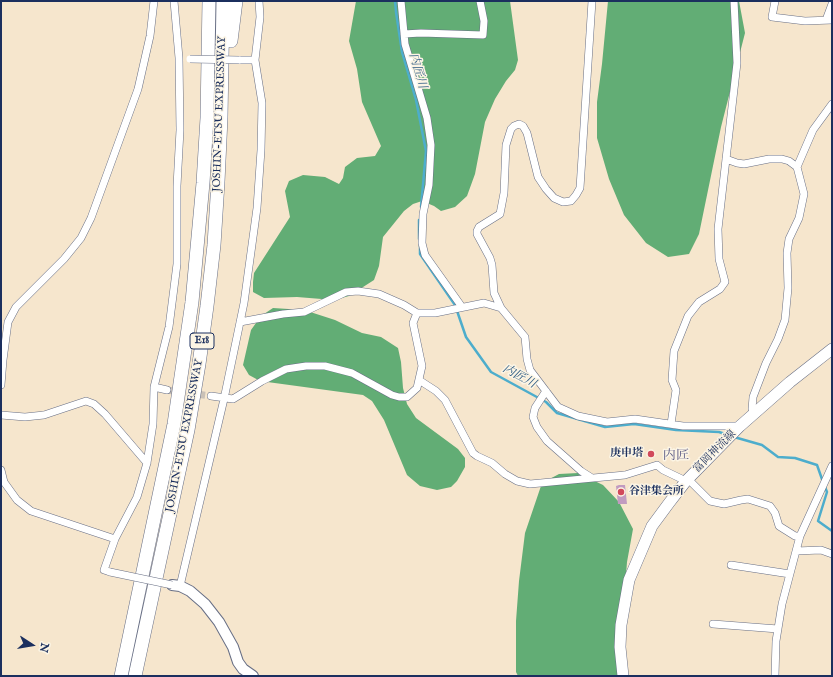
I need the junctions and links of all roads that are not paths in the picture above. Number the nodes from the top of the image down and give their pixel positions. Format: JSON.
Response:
{"nodes":[{"id":1,"x":154,"y":1,"type":"edge"},
{"id":2,"x":174,"y":1,"type":"edge"},
{"id":3,"x":209,"y":1,"type":"edge"},
{"id":4,"x":223,"y":1,"type":"edge"},
{"id":5,"x":236,"y":1,"type":"edge"},
{"id":6,"x":259,"y":1,"type":"edge"},
{"id":7,"x":401,"y":1,"type":"edge"},
{"id":8,"x":480,"y":1,"type":"edge"},
{"id":9,"x":592,"y":1,"type":"edge"},
{"id":10,"x":734,"y":1,"type":"edge"},
{"id":11,"x":776,"y":1,"type":"edge"},
{"id":12,"x":832,"y":4,"type":"edge"},
{"id":13,"x":829,"y":20,"type":"edge"},
{"id":14,"x":404,"y":34,"type":"junction"},
{"id":15,"x":179,"y":58,"type":"junction"},
{"id":16,"x":255,"y":60,"type":"junction"},
{"id":17,"x":832,"y":104,"type":"edge"},
{"id":18,"x":726,"y":158,"type":"junction"},
{"id":19,"x":797,"y":167,"type":"junction"},
{"id":20,"x":214,"y":245,"type":"junction"},
{"id":21,"x":462,"y":307,"type":"junction"},
{"id":22,"x":502,"y":308,"type":"junction"},
{"id":23,"x":417,"y":313,"type":"junction"},
{"id":24,"x":240,"y":322,"type":"junction"},
{"id":25,"x":832,"y":349,"type":"edge"},
{"id":26,"x":419,"y":380,"type":"junction"},
{"id":27,"x":1,"y":385,"type":"edge"},
{"id":28,"x":154,"y":387,"type":"junction"},
{"id":29,"x":167,"y":390,"type":"tunnel mouth"},
{"id":30,"x":546,"y":391,"type":"junction"},
{"id":31,"x":211,"y":396,"type":"tunnel mouth"},
{"id":32,"x":224,"y":399,"type":"junction"},
{"id":33,"x":755,"y":414,"type":"junction"},
{"id":34,"x":1,"y":415,"type":"edge"},
{"id":35,"x":671,"y":424,"type":"junction"},
{"id":36,"x":740,"y":426,"type":"junction"},
{"id":37,"x":148,"y":463,"type":"junction"},
{"id":38,"x":832,"y":466,"type":"edge"},
{"id":39,"x":1,"y":470,"type":"edge"},
{"id":40,"x":592,"y":478,"type":"junction"},
{"id":41,"x":687,"y":480,"type":"junction"},
{"id":42,"x":800,"y":536,"type":"junction"},
{"id":43,"x":115,"y":539,"type":"junction"},
{"id":44,"x":796,"y":551,"type":"junction"},
{"id":45,"x":832,"y":554,"type":"edge"},
{"id":46,"x":731,"y":565,"type":"dead end"},
{"id":47,"x":790,"y":574,"type":"junction"},
{"id":48,"x":176,"y":586,"type":"junction"},
{"id":49,"x":713,"y":624,"type":"dead end"},
{"id":50,"x":778,"y":629,"type":"junction"},
{"id":51,"x":121,"y":676,"type":"edge"},
{"id":52,"x":135,"y":676,"type":"edge"},
{"id":53,"x":253,"y":676,"type":"edge"},
{"id":54,"x":623,"y":676,"type":"edge"},
{"id":55,"x":775,"y":676,"type":"edge"}],
"edges":[{"from":1,"to":27,"type":"street"},
{"from":2,"to":15,"type":"street"},
{"from":3,"to":51,"type":"highway","name":"JOSHIN-ETSU EXPRESSWAY","number":"E18"},
{"from":4,"to":20,"type":"highway","name":"JOSHIN-ETSU EXPRESSWAY","number":"E18"},
{"from":5,"to":20,"type":"highway"},
{"from":6,"to":16,"type":"street"},
{"from":7,"to":14,"type":"street"},
{"from":8,"to":14,"type":"street"},
{"from":9,"to":22,"type":"street"},
{"from":10,"to":18,"type":"street"},
{"from":11,"to":13,"type":"street"},
{"from":12,"to":13,"type":"street"},
{"from":14,"to":21,"type":"street"},
{"from":15,"to":16,"type":"street","bridge":true},
{"from":15,"to":28,"type":"street"},
{"from":16,"to":24,"type":"street"},
{"from":17,"to":19,"type":"street"},
{"from":18,"to":19,"type":"street"},
{"from":18,"to":35,"type":"street"},
{"from":19,"to":33,"type":"street"},
{"from":20,"to":52,"type":"highway","name":"JOSHIN-ETSU EXPRESSWAY","number":"E18"},
{"from":21,"to":22,"type":"street"},
{"from":21,"to":23,"type":"street"},
{"from":22,"to":30,"type":"street"},
{"from":23,"to":24,"type":"street"},
{"from":23,"to":26,"type":"street"},
{"from":24,"to":32,"type":"street"},
{"from":25,"to":33,"type":"main road","name":"富岡神流線"},
{"from":26,"to":32,"type":"street"},
{"from":26,"to":40,"type":"street"},
{"from":28,"to":29,"type":"street"},
{"from":28,"to":37,"type":"street"},
{"from":30,"to":35,"type":"street"},
{"from":30,"to":40,"type":"street"},
{"from":31,"to":32,"type":"street"},
{"from":32,"to":48,"type":"street"},
{"from":33,"to":36,"type":"main road","name":"富岡神流線"},
{"from":34,"to":37,"type":"street"},
{"from":35,"to":36,"type":"street"},
{"from":36,"to":41,"type":"main road","name":"富岡神流線"},
{"from":37,"to":43,"type":"street"},
{"from":38,"to":42,"type":"street"},
{"from":39,"to":43,"type":"street"},
{"from":40,"to":41,"type":"street"},
{"from":41,"to":42,"type":"street"},
{"from":41,"to":54,"type":"main road","name":"富岡神流線"},
{"from":42,"to":44,"type":"street"},
{"from":43,"to":48,"type":"street","bridge":true},
{"from":44,"to":45,"type":"street"},
{"from":44,"to":47,"type":"street"},
{"from":46,"to":47,"type":"street"},
{"from":47,"to":50,"type":"street"},
{"from":48,"to":53,"type":"street"},
{"from":49,"to":50,"type":"street"},
{"from":50,"to":55,"type":"street"}]}
